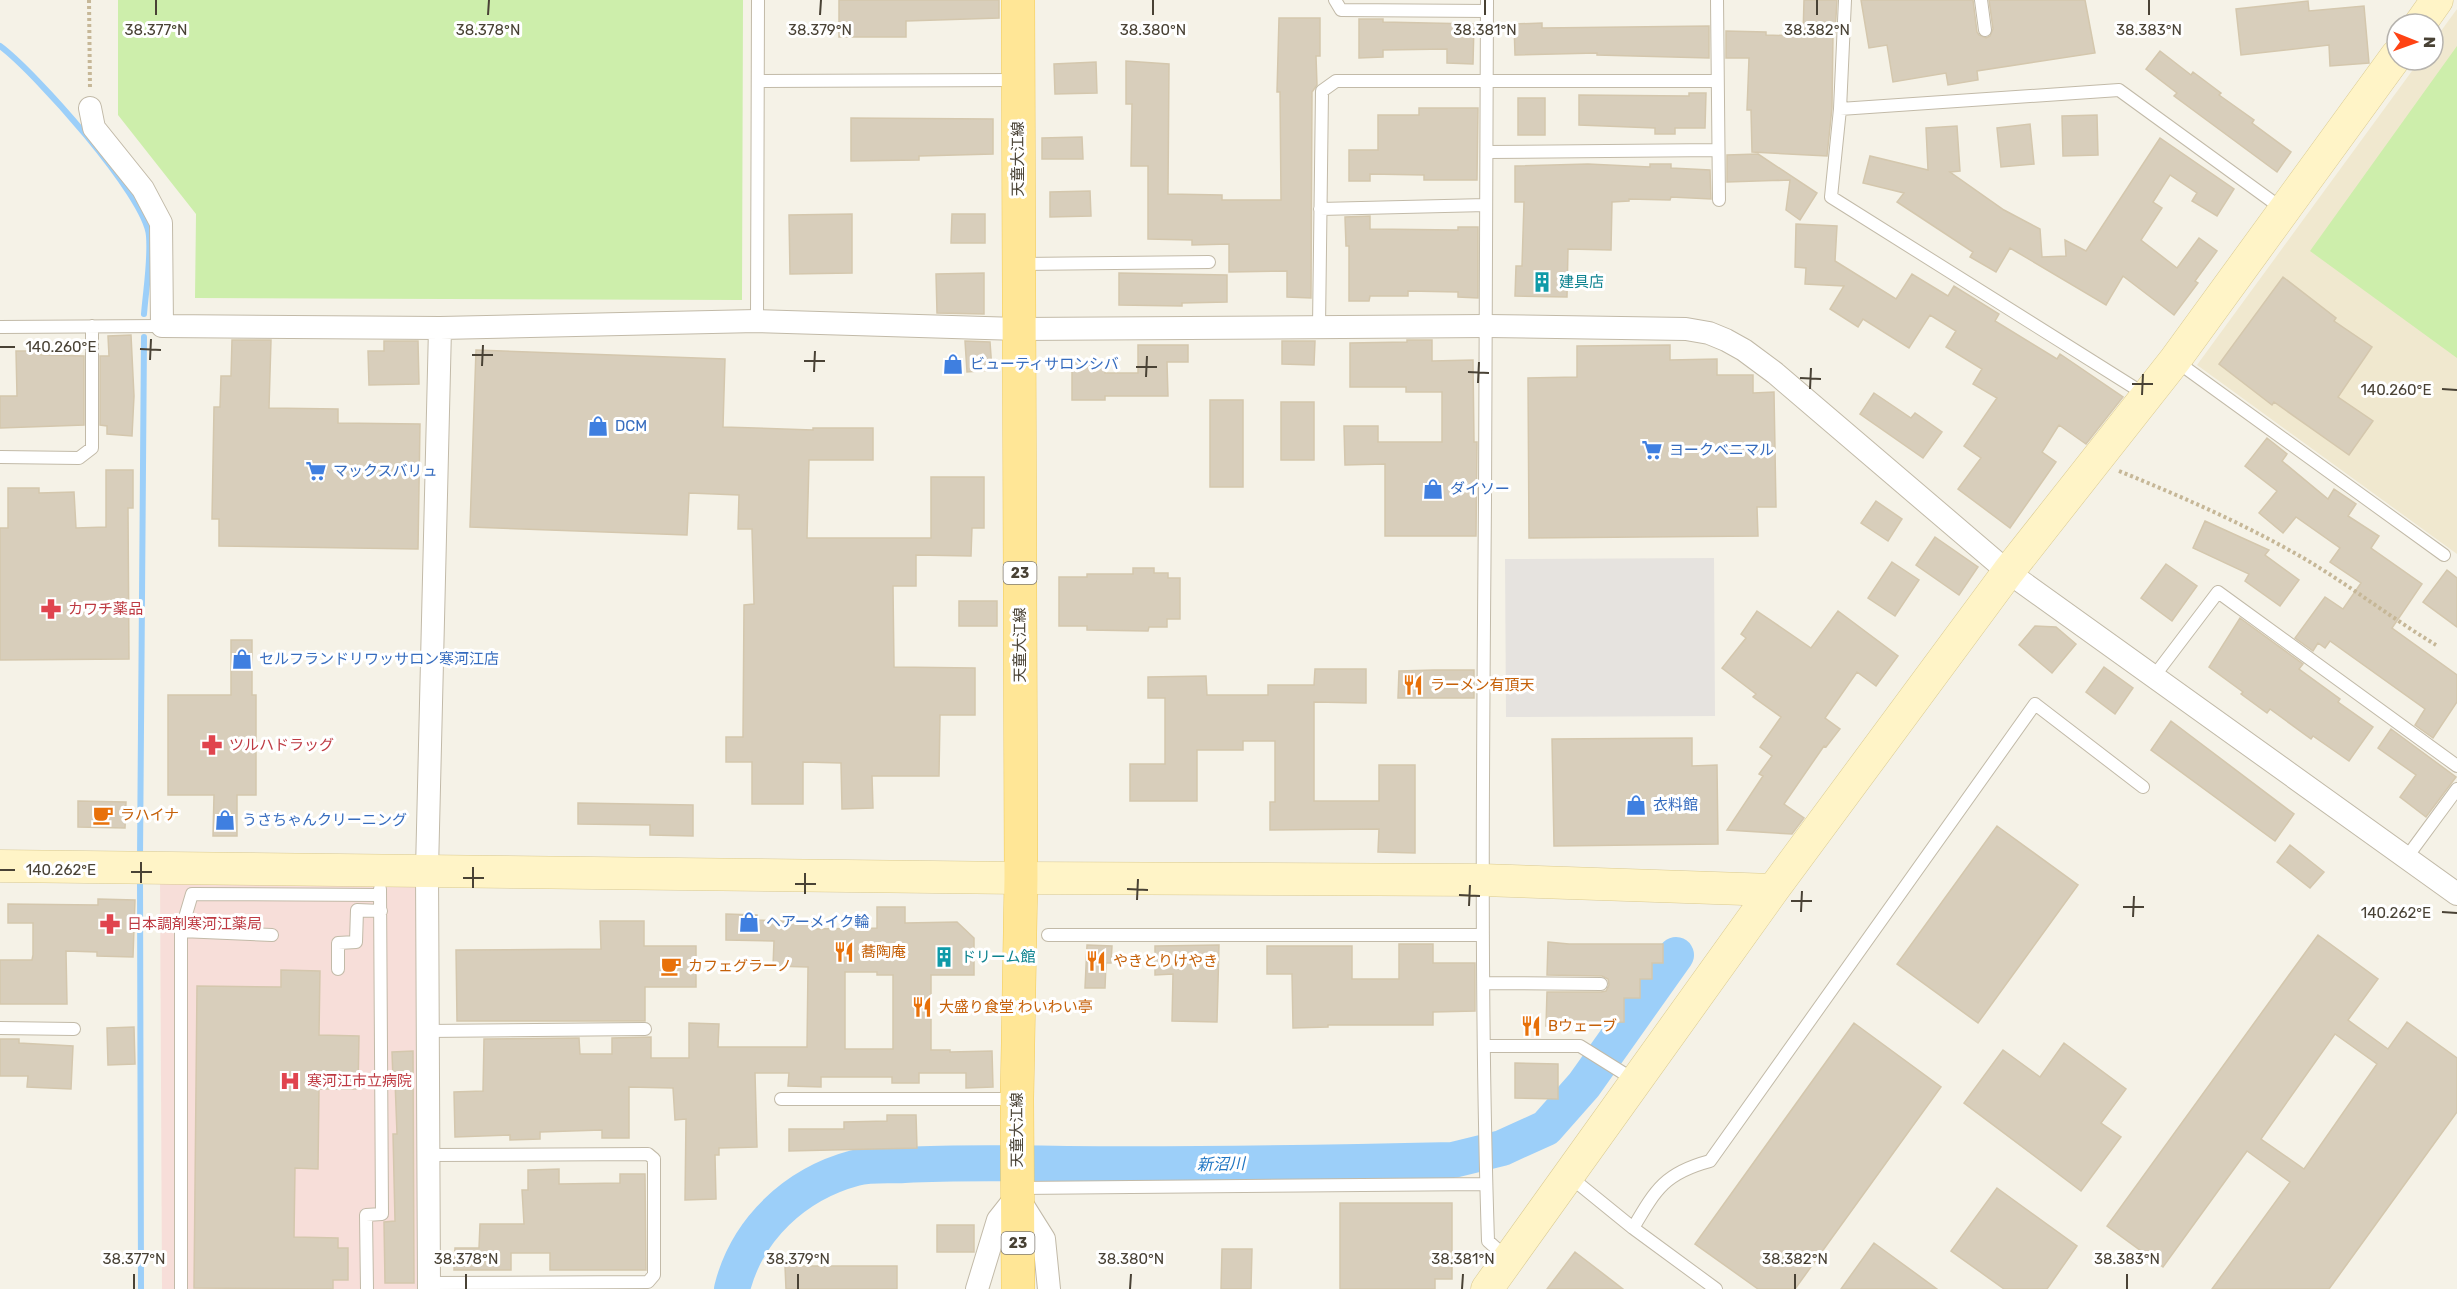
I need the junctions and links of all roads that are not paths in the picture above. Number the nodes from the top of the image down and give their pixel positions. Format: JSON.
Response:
{"nodes":[{"id":1,"x":758,"y":0,"type":"edge"},
{"id":2,"x":1018,"y":0,"type":"edge"},
{"id":3,"x":1335,"y":0,"type":"edge"},
{"id":4,"x":1717,"y":0,"type":"edge"},
{"id":5,"x":1845,"y":0,"type":"edge"},
{"id":6,"x":1981,"y":0,"type":"edge"},
{"id":7,"x":1487,"y":5,"type":"edge"},
{"id":8,"x":1985,"y":30,"type":"dead end"},
{"id":9,"x":2385,"y":72,"type":"edge"},
{"id":10,"x":1018,"y":80,"type":"junction"},
{"id":11,"x":758,"y":81,"type":"junction"},
{"id":12,"x":1487,"y":81,"type":"junction"},
{"id":13,"x":1717,"y":81,"type":"junction"},
{"id":14,"x":90,"y":108,"type":"road end"},
{"id":15,"x":1840,"y":109,"type":"junction"},
{"id":16,"x":1718,"y":150,"type":"junction"},
{"id":17,"x":1487,"y":152,"type":"junction"},
{"id":18,"x":1719,"y":200,"type":"dead end"},
{"id":19,"x":1486,"y":205,"type":"junction"},
{"id":20,"x":1320,"y":209,"type":"junction"},
{"id":21,"x":2285,"y":211,"type":"junction"},
{"id":22,"x":1209,"y":262,"type":"dead end"},
{"id":23,"x":1019,"y":264,"type":"junction"},
{"id":24,"x":757,"y":321,"type":"junction"},
{"id":25,"x":92,"y":326,"type":"junction"},
{"id":26,"x":162,"y":326,"type":"junction"},
{"id":27,"x":1487,"y":326,"type":"junction"},
{"id":28,"x":0,"y":327,"type":"edge"},
{"id":29,"x":1318,"y":327,"type":"junction"},
{"id":30,"x":440,"y":328,"type":"junction"},
{"id":31,"x":1019,"y":329,"type":"junction"},
{"id":32,"x":2175,"y":360,"type":"junction"},
{"id":33,"x":2146,"y":395,"type":"junction"},
{"id":34,"x":0,"y":457,"type":"edge"},
{"id":35,"x":2444,"y":555,"type":"dead end"},
{"id":36,"x":2008,"y":572,"type":"junction"},
{"id":37,"x":2155,"y":675,"type":"junction"},
{"id":38,"x":2457,"y":766,"type":"edge"},
{"id":39,"x":2143,"y":787,"type":"dead end"},
{"id":40,"x":2457,"y":789,"type":"edge"},
{"id":41,"x":2407,"y":856,"type":"junction"},
{"id":42,"x":0,"y":866,"type":"edge"},
{"id":43,"x":427,"y":870,"type":"junction"},
{"id":44,"x":1021,"y":878,"type":"junction"},
{"id":45,"x":1482,"y":880,"type":"junction"},
{"id":46,"x":192,"y":881,"type":"junction"},
{"id":47,"x":380,"y":882,"type":"junction"},
{"id":48,"x":1773,"y":890,"type":"junction"},
{"id":49,"x":2457,"y":894,"type":"edge"},
{"id":50,"x":381,"y":911,"type":"junction"},
{"id":51,"x":181,"y":931,"type":"junction"},
{"id":52,"x":1048,"y":934,"type":"dead end"},
{"id":53,"x":272,"y":935,"type":"dead end"},
{"id":54,"x":1483,"y":935,"type":"junction"},
{"id":55,"x":338,"y":969,"type":"dead end"},
{"id":56,"x":1484,"y":983,"type":"junction"},
{"id":57,"x":1601,"y":984,"type":"dead end"},
{"id":58,"x":0,"y":1028,"type":"edge"},
{"id":59,"x":74,"y":1029,"type":"dead end"},
{"id":60,"x":645,"y":1029,"type":"dead end"},
{"id":61,"x":426,"y":1031,"type":"junction"},
{"id":62,"x":1485,"y":1046,"type":"junction"},
{"id":63,"x":1626,"y":1074,"type":"junction"},
{"id":64,"x":781,"y":1099,"type":"dead end"},
{"id":65,"x":1017,"y":1099,"type":"junction"},
{"id":66,"x":428,"y":1155,"type":"junction"},
{"id":67,"x":1569,"y":1176,"type":"junction"},
{"id":68,"x":1486,"y":1184,"type":"junction"},
{"id":69,"x":1018,"y":1188,"type":"junction"},
{"id":70,"x":1633,"y":1228,"type":"junction"},
{"id":71,"x":1508,"y":1259,"type":"junction"},
{"id":72,"x":429,"y":1286,"type":"edge"},
{"id":73,"x":181,"y":1289,"type":"edge"},
{"id":74,"x":367,"y":1289,"type":"edge"},
{"id":75,"x":977,"y":1289,"type":"edge"},
{"id":76,"x":1018,"y":1289,"type":"edge"},
{"id":77,"x":1049,"y":1289,"type":"edge"},
{"id":78,"x":1487,"y":1289,"type":"edge"},
{"id":79,"x":1716,"y":1289,"type":"edge"}],
"edges":[{"from":1,"to":11,"type":"lane"},
{"from":2,"to":10,"type":"main road","name":"天童大江線","number":"23"},
{"from":3,"to":7,"type":"lane"},
{"from":4,"to":13,"type":"lane"},
{"from":5,"to":15,"type":"lane"},
{"from":6,"to":8,"type":"lane"},
{"from":7,"to":12,"type":"lane"},
{"from":9,"to":21,"type":"street"},
{"from":10,"to":11,"type":"lane"},
{"from":10,"to":23,"type":"main road","name":"天童大江線","number":"23"},
{"from":11,"to":24,"type":"lane"},
{"from":12,"to":13,"type":"lane"},
{"from":12,"to":17,"type":"lane"},
{"from":12,"to":20,"type":"lane"},
{"from":13,"to":16,"type":"lane"},
{"from":14,"to":26,"type":"street"},
{"from":15,"to":21,"type":"lane"},
{"from":15,"to":33,"type":"lane"},
{"from":16,"to":17,"type":"lane"},
{"from":16,"to":18,"type":"lane"},
{"from":17,"to":19,"type":"lane"},
{"from":19,"to":20,"type":"lane"},
{"from":19,"to":27,"type":"lane"},
{"from":20,"to":29,"type":"lane"},
{"from":21,"to":32,"type":"street"},
{"from":22,"to":23,"type":"lane"},
{"from":23,"to":31,"type":"main road","name":"天童大江線","number":"23"},
{"from":24,"to":30,"type":"street"},
{"from":24,"to":31,"type":"street"},
{"from":25,"to":26,"type":"lane"},
{"from":25,"to":28,"type":"lane"},
{"from":25,"to":34,"type":"lane"},
{"from":26,"to":30,"type":"street"},
{"from":27,"to":29,"type":"street"},
{"from":27,"to":36,"type":"street"},
{"from":27,"to":45,"type":"lane"},
{"from":29,"to":31,"type":"street"},
{"from":30,"to":43,"type":"street"},
{"from":31,"to":44,"type":"main road","name":"天童大江線","number":"23"},
{"from":32,"to":33,"type":"street"},
{"from":32,"to":35,"type":"lane"},
{"from":33,"to":36,"type":"street"},
{"from":36,"to":37,"type":"street"},
{"from":36,"to":48,"type":"street"},
{"from":37,"to":38,"type":"lane"},
{"from":37,"to":41,"type":"street"},
{"from":39,"to":70,"type":"lane"},
{"from":40,"to":41,"type":"lane"},
{"from":41,"to":49,"type":"street"},
{"from":42,"to":46,"type":"street"},
{"from":43,"to":44,"type":"street"},
{"from":43,"to":47,"type":"street"},
{"from":43,"to":61,"type":"street"},
{"from":44,"to":45,"type":"street"},
{"from":44,"to":65,"type":"main road","name":"天童大江線","number":"23"},
{"from":45,"to":48,"type":"street"},
{"from":45,"to":54,"type":"lane"},
{"from":46,"to":47,"type":"street"},
{"from":46,"to":51,"type":"lane"},
{"from":47,"to":50,"type":"lane"},
{"from":48,"to":63,"type":"street"},
{"from":50,"to":55,"type":"lane"},
{"from":50,"to":74,"type":"lane"},
{"from":51,"to":53,"type":"lane"},
{"from":51,"to":73,"type":"lane"},
{"from":52,"to":54,"type":"lane"},
{"from":54,"to":56,"type":"lane"},
{"from":56,"to":57,"type":"lane"},
{"from":56,"to":62,"type":"lane"},
{"from":58,"to":59,"type":"lane"},
{"from":60,"to":61,"type":"lane"},
{"from":61,"to":66,"type":"street"},
{"from":62,"to":63,"type":"lane"},
{"from":62,"to":68,"type":"lane"},
{"from":63,"to":67,"type":"street"},
{"from":64,"to":65,"type":"lane"},
{"from":65,"to":69,"type":"main road","name":"天童大江線","number":"23"},
{"from":66,"to":72,"type":"street"},
{"from":66,"to":72,"type":"lane"},
{"from":67,"to":70,"type":"lane"},
{"from":67,"to":71,"type":"street"},
{"from":68,"to":69,"type":"lane"},
{"from":68,"to":71,"type":"lane"},
{"from":69,"to":75,"type":"street"},
{"from":69,"to":76,"type":"main road","name":"天童大江線","number":"23"},
{"from":69,"to":77,"type":"street"},
{"from":70,"to":79,"type":"lane"},
{"from":71,"to":78,"type":"street"}]}
